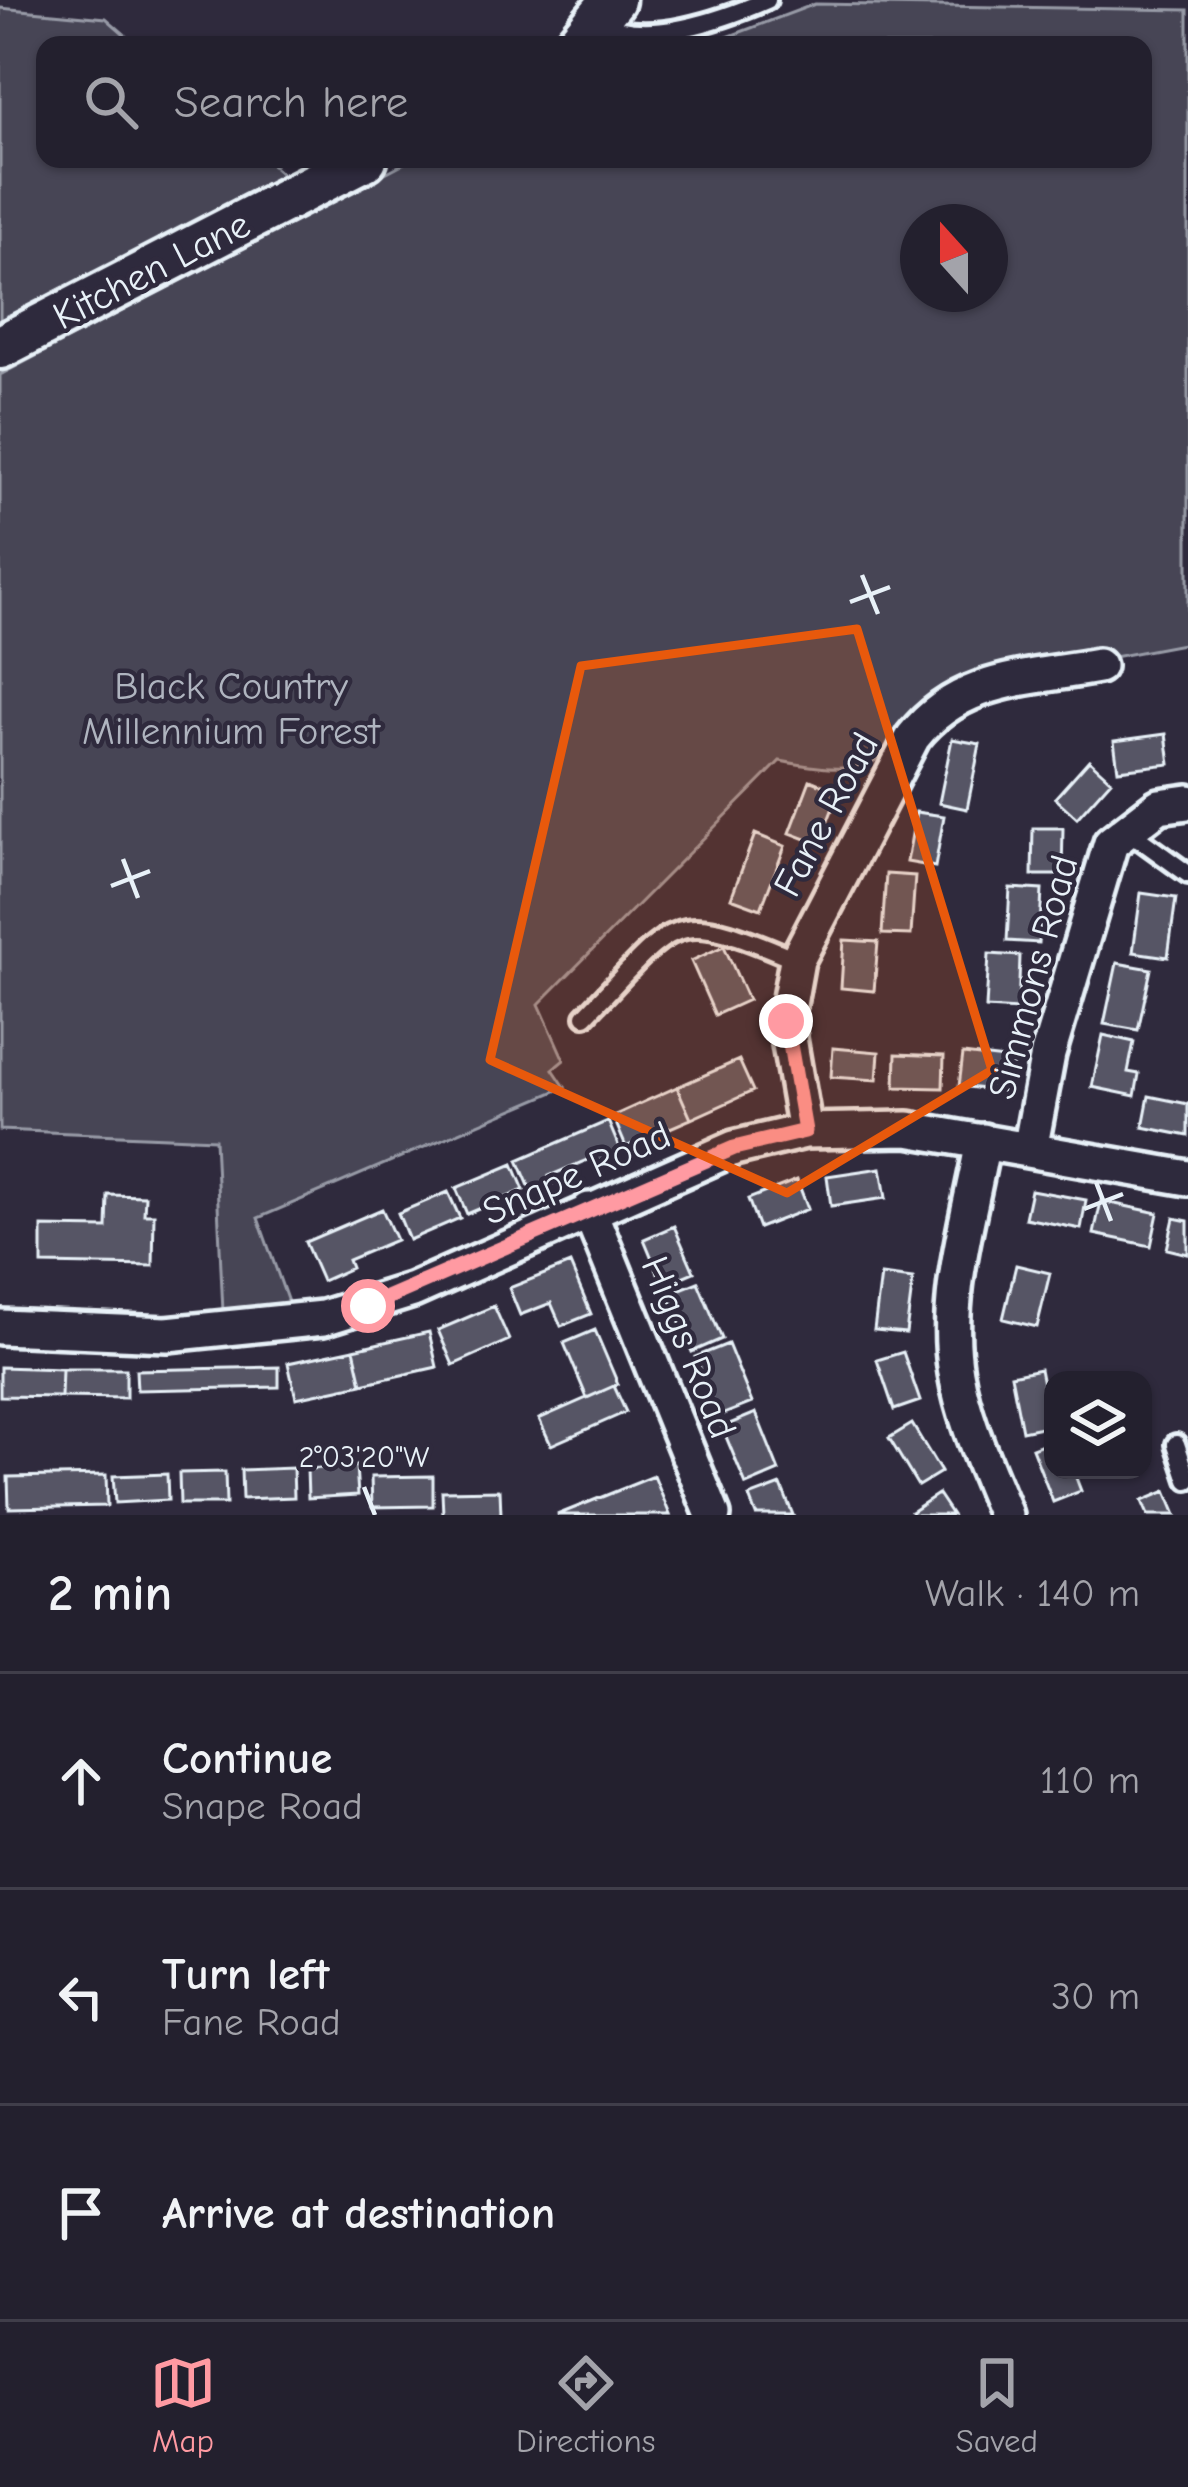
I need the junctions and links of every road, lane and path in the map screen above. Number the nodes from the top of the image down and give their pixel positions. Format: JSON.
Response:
{"nodes":[{"id":1,"x":766,"y":0,"type":"edge"},
{"id":2,"x":596,"y":21,"type":"edge"},
{"id":3,"x":348,"y":168,"type":"edge"},
{"id":4,"x":0,"y":347,"type":"edge"},
{"id":5,"x":1098,"y":666,"type":"dead end"},
{"id":6,"x":1188,"y":802,"type":"edge"},
{"id":7,"x":1126,"y":829,"type":"junction"},
{"id":8,"x":1188,"y":874,"type":"edge"},
{"id":9,"x":797,"y":960,"type":"junction"},
{"id":10,"x":585,"y":1016,"type":"dead end"},
{"id":11,"x":805,"y":1131,"type":"junction"},
{"id":12,"x":983,"y":1141,"type":"junction"},
{"id":13,"x":1030,"y":1150,"type":"junction"},
{"id":14,"x":1188,"y":1178,"type":"edge"},
{"id":15,"x":590,"y":1210,"type":"junction"},
{"id":16,"x":0,"y":1327,"type":"edge"},
{"id":17,"x":1176,"y":1444,"type":"dead end"},
{"id":18,"x":1188,"y":1480,"type":"edge"},
{"id":19,"x":712,"y":1515,"type":"edge"},
{"id":20,"x":1005,"y":1515,"type":"edge"}],
"edges":[{"from":1,"to":2,"type":"lane"},
{"from":3,"to":4,"type":"street","name":"Kitchen Lane"},
{"from":5,"to":9,"type":"street","name":"Fane Road"},
{"from":6,"to":7,"type":"street","name":"Simmons Road"},
{"from":7,"to":8,"type":"lane"},
{"from":7,"to":13,"type":"street","name":"Simmons Road"},
{"from":9,"to":10,"type":"lane"},
{"from":9,"to":11,"type":"street","name":"Fane Road"},
{"from":11,"to":12,"type":"street","name":"Snape Road"},
{"from":11,"to":15,"type":"street","name":"Snape Road"},
{"from":12,"to":13,"type":"street","name":"Snape Road"},
{"from":12,"to":20,"type":"street"},
{"from":13,"to":14,"type":"street","name":"Snape Road"},
{"from":15,"to":16,"type":"street","name":"Snape Road"},
{"from":15,"to":19,"type":"street","name":"Higgs Road"},
{"from":17,"to":18,"type":"lane"}]}
